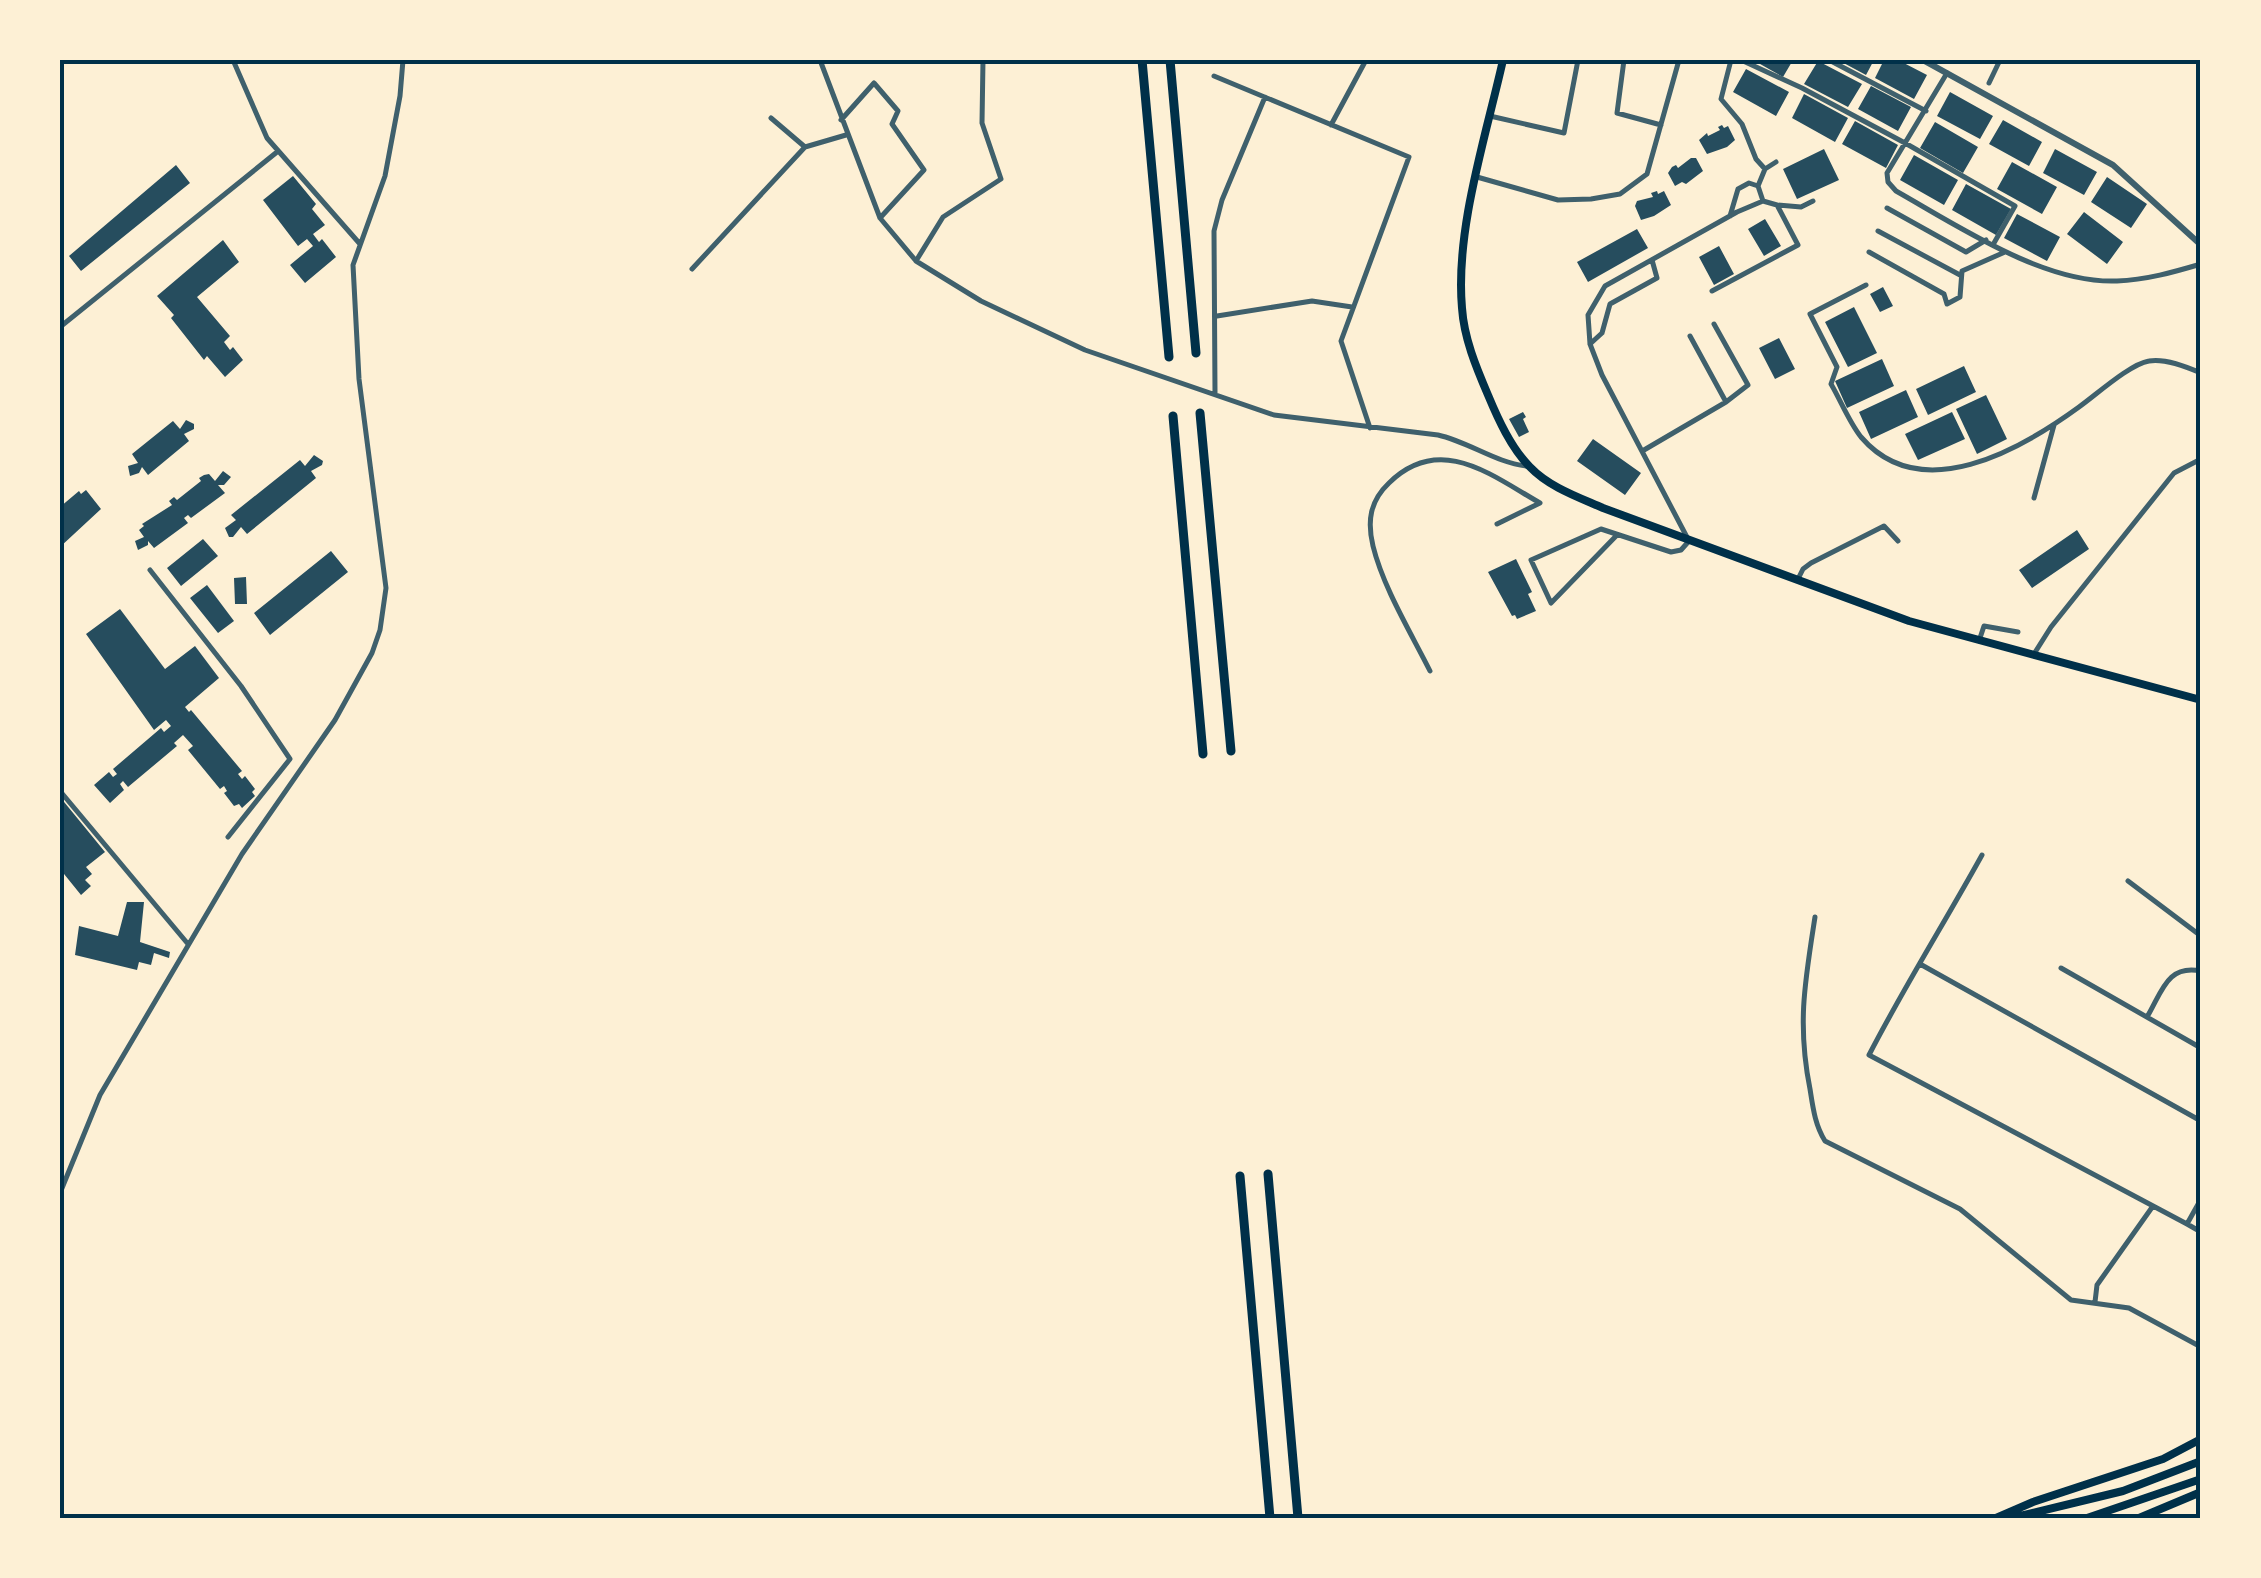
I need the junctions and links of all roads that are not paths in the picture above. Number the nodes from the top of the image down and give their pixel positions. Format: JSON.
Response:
{"nodes":[{"id":1,"x":232,"y":60,"type":"edge"},
{"id":2,"x":403,"y":60,"type":"edge"},
{"id":3,"x":820,"y":60,"type":"edge"},
{"id":4,"x":983,"y":60,"type":"edge"},
{"id":5,"x":1142,"y":60,"type":"edge"},
{"id":6,"x":1170,"y":60,"type":"edge"},
{"id":7,"x":1366,"y":60,"type":"edge"},
{"id":8,"x":1503,"y":60,"type":"edge"},
{"id":9,"x":1578,"y":60,"type":"edge"},
{"id":10,"x":1624,"y":60,"type":"edge"},
{"id":11,"x":1679,"y":60,"type":"edge"},
{"id":12,"x":1730,"y":60,"type":"edge"},
{"id":13,"x":1741,"y":60,"type":"edge"},
{"id":14,"x":1829,"y":60,"type":"edge"},
{"id":15,"x":1923,"y":60,"type":"edge"},
{"id":16,"x":2000,"y":60,"type":"edge"},
{"id":17,"x":1947,"y":73,"type":"junction"},
{"id":18,"x":1214,"y":76,"type":"dead end"},
{"id":19,"x":1989,"y":83,"type":"dead end"},
{"id":20,"x":1265,"y":97,"type":"junction"},
{"id":21,"x":1926,"y":111,"type":"junction"},
{"id":22,"x":1490,"y":116,"type":"junction"},
{"id":23,"x":771,"y":118,"type":"dead end"},
{"id":24,"x":840,"y":120,"type":"junction"},
{"id":25,"x":1332,"y":125,"type":"junction"},
{"id":26,"x":1662,"y":125,"type":"junction"},
{"id":27,"x":846,"y":135,"type":"junction"},
{"id":28,"x":1905,"y":143,"type":"junction"},
{"id":29,"x":805,"y":147,"type":"junction"},
{"id":30,"x":277,"y":152,"type":"junction"},
{"id":31,"x":1776,"y":162,"type":"dead end"},
{"id":32,"x":1765,"y":169,"type":"junction"},
{"id":33,"x":1477,"y":177,"type":"junction"},
{"id":34,"x":1758,"y":186,"type":"junction"},
{"id":35,"x":1763,"y":201,"type":"junction"},
{"id":36,"x":1813,"y":201,"type":"dead end"},
{"id":37,"x":1778,"y":205,"type":"junction"},
{"id":38,"x":1886,"y":208,"type":"dead end"},
{"id":39,"x":1730,"y":216,"type":"junction"},
{"id":40,"x":880,"y":218,"type":"junction"},
{"id":41,"x":1878,"y":231,"type":"dead end"},
{"id":42,"x":1986,"y":240,"type":"junction"},
{"id":43,"x":1994,"y":243,"type":"junction"},
{"id":44,"x":360,"y":244,"type":"junction"},
{"id":45,"x":2201,"y":245,"type":"edge"},
{"id":46,"x":1869,"y":252,"type":"dead end"},
{"id":47,"x":2008,"y":252,"type":"junction"},
{"id":48,"x":916,"y":260,"type":"junction"},
{"id":49,"x":1652,"y":260,"type":"junction"},
{"id":50,"x":2201,"y":264,"type":"edge"},
{"id":51,"x":692,"y":269,"type":"dead end"},
{"id":52,"x":1960,"y":275,"type":"junction"},
{"id":53,"x":1866,"y":285,"type":"dead end"},
{"id":54,"x":1712,"y":292,"type":"dead end"},
{"id":55,"x":1353,"y":307,"type":"junction"},
{"id":56,"x":1217,"y":316,"type":"junction"},
{"id":57,"x":1714,"y":324,"type":"dead end"},
{"id":58,"x":60,"y":327,"type":"edge"},
{"id":59,"x":1690,"y":336,"type":"dead end"},
{"id":60,"x":1590,"y":344,"type":"junction"},
{"id":61,"x":1196,"y":354,"type":"dead end"},
{"id":62,"x":1169,"y":358,"type":"dead end"},
{"id":63,"x":2201,"y":372,"type":"edge"},
{"id":64,"x":1216,"y":394,"type":"junction"},
{"id":65,"x":1726,"y":402,"type":"junction"},
{"id":66,"x":1200,"y":413,"type":"dead end"},
{"id":67,"x":1174,"y":416,"type":"dead end"},
{"id":68,"x":2054,"y":425,"type":"junction"},
{"id":69,"x":1370,"y":428,"type":"junction"},
{"id":70,"x":1644,"y":450,"type":"junction"},
{"id":71,"x":2201,"y":459,"type":"edge"},
{"id":72,"x":1528,"y":466,"type":"junction"},
{"id":73,"x":2034,"y":498,"type":"dead end"},
{"id":74,"x":1497,"y":524,"type":"dead end"},
{"id":75,"x":1617,"y":535,"type":"junction"},
{"id":76,"x":1689,"y":541,"type":"junction"},
{"id":77,"x":1898,"y":541,"type":"dead end"},
{"id":78,"x":150,"y":570,"type":"dead end"},
{"id":79,"x":1797,"y":582,"type":"junction"},
{"id":80,"x":2018,"y":632,"type":"dead end"},
{"id":81,"x":1979,"y":641,"type":"junction"},
{"id":82,"x":2033,"y":657,"type":"junction"},
{"id":83,"x":1430,"y":671,"type":"dead end"},
{"id":84,"x":2201,"y":700,"type":"edge"},
{"id":85,"x":1230,"y":751,"type":"dead end"},
{"id":86,"x":1203,"y":754,"type":"dead end"},
{"id":87,"x":60,"y":791,"type":"edge"},
{"id":88,"x":228,"y":837,"type":"dead end"},
{"id":89,"x":1982,"y":854,"type":"dead end"},
{"id":90,"x":2128,"y":881,"type":"dead end"},
{"id":91,"x":1815,"y":917,"type":"dead end"},
{"id":92,"x":2201,"y":936,"type":"edge"},
{"id":93,"x":188,"y":944,"type":"junction"},
{"id":94,"x":1919,"y":964,"type":"junction"},
{"id":95,"x":2061,"y":968,"type":"dead end"},
{"id":96,"x":2201,"y":972,"type":"edge"},
{"id":97,"x":2147,"y":1018,"type":"junction"},
{"id":98,"x":2201,"y":1048,"type":"edge"},
{"id":99,"x":2201,"y":1121,"type":"edge"},
{"id":100,"x":1268,"y":1174,"type":"dead end"},
{"id":101,"x":1240,"y":1176,"type":"dead end"},
{"id":102,"x":60,"y":1193,"type":"edge"},
{"id":103,"x":2201,"y":1199,"type":"edge"},
{"id":104,"x":2153,"y":1206,"type":"junction"},
{"id":105,"x":2187,"y":1224,"type":"junction"},
{"id":106,"x":2201,"y":1232,"type":"edge"},
{"id":107,"x":2095,"y":1302,"type":"junction"},
{"id":108,"x":2201,"y":1346,"type":"edge"},
{"id":109,"x":2201,"y":1439,"type":"edge"},
{"id":110,"x":2201,"y":1461,"type":"edge"},
{"id":111,"x":2201,"y":1478,"type":"edge"},
{"id":112,"x":2201,"y":1492,"type":"edge"},
{"id":113,"x":1270,"y":1518,"type":"edge"},
{"id":114,"x":1298,"y":1518,"type":"edge"},
{"id":115,"x":1996,"y":1518,"type":"edge"},
{"id":116,"x":2012,"y":1518,"type":"edge"},
{"id":117,"x":2086,"y":1518,"type":"edge"},
{"id":118,"x":2140,"y":1518,"type":"edge"}],
"edges":[{"from":1,"to":30,"type":"street"},
{"from":2,"to":44,"type":"street"},
{"from":3,"to":24,"type":"street"},
{"from":4,"to":48,"type":"street"},
{"from":5,"to":62,"type":"highway"},
{"from":6,"to":61,"type":"highway"},
{"from":7,"to":25,"type":"street"},
{"from":8,"to":22,"type":"main road"},
{"from":9,"to":22,"type":"street"},
{"from":10,"to":26,"type":"street"},
{"from":11,"to":26,"type":"street"},
{"from":12,"to":32,"type":"street"},
{"from":13,"to":28,"type":"street"},
{"from":14,"to":21,"type":"street"},
{"from":15,"to":17,"type":"street"},
{"from":16,"to":19,"type":"street"},
{"from":17,"to":21,"type":"street"},
{"from":17,"to":45,"type":"street"},
{"from":18,"to":20,"type":"street"},
{"from":20,"to":25,"type":"street"},
{"from":20,"to":56,"type":"street"},
{"from":21,"to":28,"type":"street"},
{"from":22,"to":33,"type":"main road"},
{"from":23,"to":29,"type":"street"},
{"from":24,"to":27,"type":"street"},
{"from":24,"to":40,"type":"street"},
{"from":25,"to":55,"type":"street"},
{"from":26,"to":33,"type":"street"},
{"from":27,"to":29,"type":"street"},
{"from":27,"to":40,"type":"street"},
{"from":28,"to":42,"type":"street"},
{"from":28,"to":43,"type":"street"},
{"from":29,"to":51,"type":"street"},
{"from":30,"to":44,"type":"street"},
{"from":30,"to":58,"type":"street"},
{"from":31,"to":32,"type":"street"},
{"from":32,"to":34,"type":"street"},
{"from":33,"to":72,"type":"main road"},
{"from":34,"to":35,"type":"street"},
{"from":34,"to":39,"type":"street"},
{"from":35,"to":37,"type":"street"},
{"from":35,"to":39,"type":"street"},
{"from":36,"to":37,"type":"street"},
{"from":37,"to":54,"type":"street"},
{"from":38,"to":42,"type":"street"},
{"from":39,"to":49,"type":"street"},
{"from":40,"to":48,"type":"street"},
{"from":41,"to":52,"type":"street"},
{"from":42,"to":43,"type":"street"},
{"from":43,"to":47,"type":"street"},
{"from":44,"to":93,"type":"street"},
{"from":46,"to":52,"type":"street"},
{"from":47,"to":50,"type":"street"},
{"from":47,"to":52,"type":"street"},
{"from":48,"to":64,"type":"street"},
{"from":49,"to":60,"type":"street"},
{"from":49,"to":60,"type":"street"},
{"from":53,"to":68,"type":"street"},
{"from":55,"to":56,"type":"street"},
{"from":55,"to":69,"type":"street"},
{"from":56,"to":64,"type":"street"},
{"from":57,"to":65,"type":"street"},
{"from":59,"to":65,"type":"street"},
{"from":60,"to":70,"type":"street"},
{"from":63,"to":68,"type":"street"},
{"from":64,"to":69,"type":"street"},
{"from":65,"to":70,"type":"street"},
{"from":66,"to":85,"type":"highway"},
{"from":67,"to":86,"type":"highway"},
{"from":68,"to":73,"type":"street"},
{"from":69,"to":72,"type":"street"},
{"from":70,"to":76,"type":"street"},
{"from":71,"to":82,"type":"street"},
{"from":72,"to":76,"type":"main road"},
{"from":74,"to":83,"type":"street"},
{"from":75,"to":75,"type":"street"},
{"from":75,"to":76,"type":"street"},
{"from":76,"to":79,"type":"main road"},
{"from":77,"to":79,"type":"street"},
{"from":78,"to":88,"type":"street"},
{"from":79,"to":81,"type":"main road"},
{"from":80,"to":81,"type":"street"},
{"from":81,"to":82,"type":"main road"},
{"from":82,"to":84,"type":"main road"},
{"from":87,"to":93,"type":"street"},
{"from":89,"to":94,"type":"street"},
{"from":90,"to":92,"type":"street"},
{"from":91,"to":107,"type":"street"},
{"from":93,"to":102,"type":"street"},
{"from":94,"to":99,"type":"street"},
{"from":94,"to":104,"type":"street"},
{"from":95,"to":97,"type":"street"},
{"from":96,"to":97,"type":"street"},
{"from":97,"to":98,"type":"street"},
{"from":100,"to":114,"type":"highway"},
{"from":101,"to":113,"type":"highway"},
{"from":103,"to":105,"type":"street"},
{"from":104,"to":105,"type":"street"},
{"from":104,"to":107,"type":"street"},
{"from":105,"to":106,"type":"street"},
{"from":107,"to":108,"type":"street"},
{"from":109,"to":115,"type":"main road"},
{"from":110,"to":116,"type":"main road"},
{"from":111,"to":117,"type":"main road"},
{"from":112,"to":118,"type":"main road"}]}
